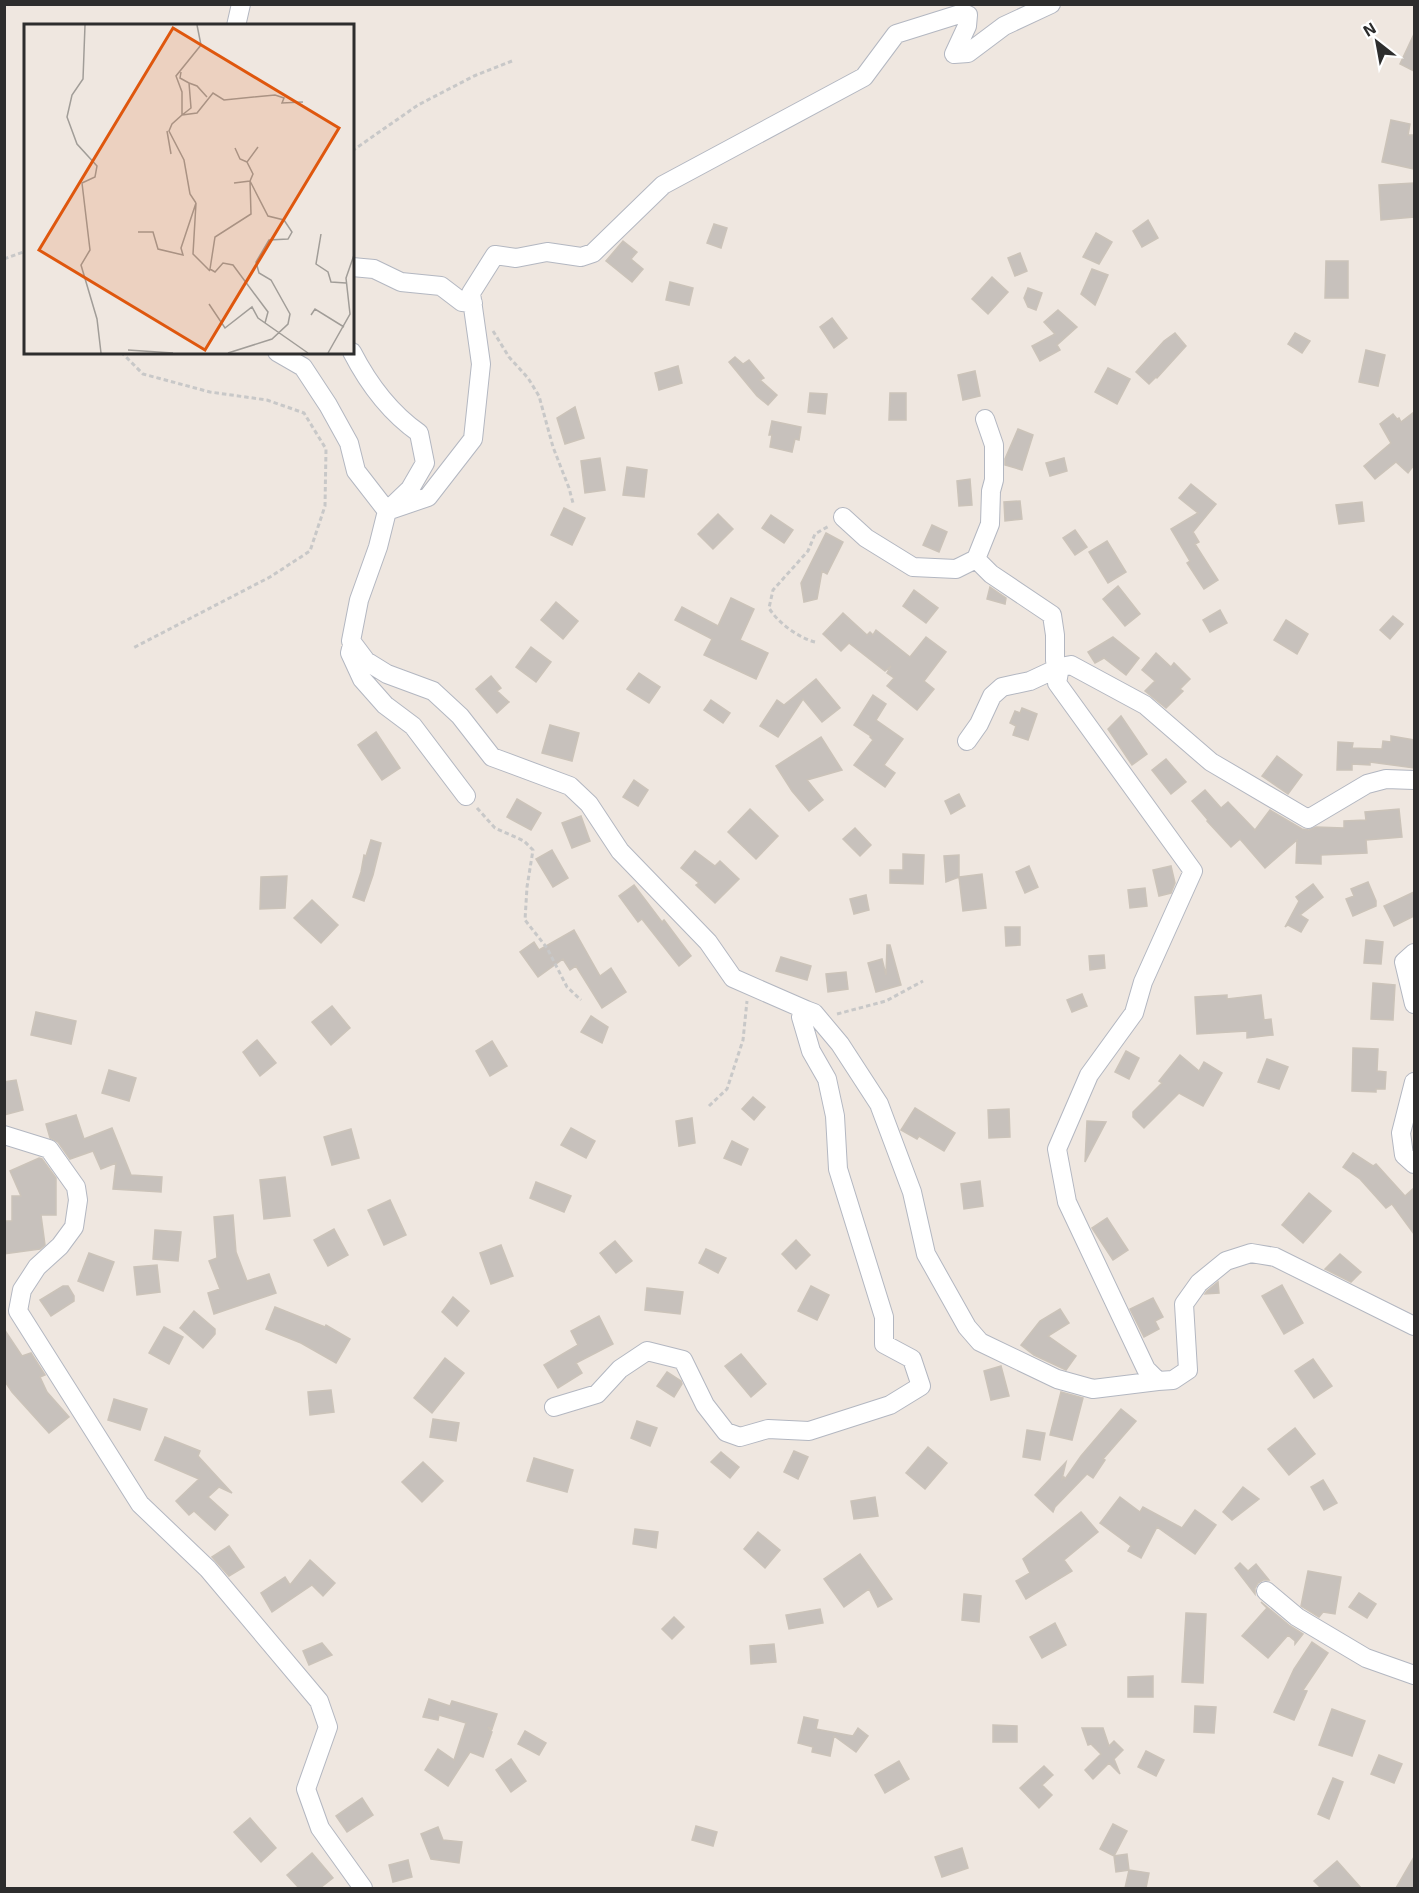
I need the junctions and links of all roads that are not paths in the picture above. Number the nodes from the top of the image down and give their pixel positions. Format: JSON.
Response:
{"nodes":[{"id":1,"x":241,"y":4,"type":"edge"},
{"id":2,"x":1051,"y":4,"type":"edge"},
{"id":3,"x":237,"y":24,"type":"edge"},
{"id":4,"x":354,"y":267,"type":"edge"},
{"id":5,"x":472,"y":303,"type":"junction"},
{"id":6,"x":280,"y":354,"type":"edge"},
{"id":7,"x":353,"y":354,"type":"edge"},
{"id":8,"x":984,"y":419,"type":"dead end"},
{"id":9,"x":387,"y":512,"type":"junction"},
{"id":10,"x":843,"y":517,"type":"road end"},
{"id":11,"x":976,"y":559,"type":"junction"},
{"id":12,"x":351,"y":641,"type":"junction"},
{"id":13,"x":1060,"y":668,"type":"junction"},
{"id":14,"x":967,"y":741,"type":"dead end"},
{"id":15,"x":1414,"y":780,"type":"edge"},
{"id":16,"x":466,"y":796,"type":"road end"},
{"id":17,"x":1414,"y":953,"type":"edge"},
{"id":18,"x":1414,"y":1004,"type":"edge"},
{"id":19,"x":806,"y":1010,"type":"junction"},
{"id":20,"x":1414,"y":1082,"type":"edge"},
{"id":21,"x":4,"y":1136,"type":"edge"},
{"id":22,"x":1414,"y":1164,"type":"edge"},
{"id":23,"x":1414,"y":1326,"type":"edge"},
{"id":24,"x":1158,"y":1381,"type":"junction"},
{"id":25,"x":554,"y":1407,"type":"dead end"},
{"id":26,"x":1266,"y":1591,"type":"dead end"},
{"id":27,"x":1414,"y":1675,"type":"edge"},
{"id":28,"x":363,"y":1888,"type":"edge"}],
"edges":[{"from":1,"to":3,"type":"street"},
{"from":2,"to":5,"type":"street"},
{"from":4,"to":5,"type":"street"},
{"from":5,"to":9,"type":"street"},
{"from":6,"to":9,"type":"street"},
{"from":7,"to":9,"type":"street"},
{"from":8,"to":11,"type":"street"},
{"from":9,"to":12,"type":"street"},
{"from":10,"to":11,"type":"street"},
{"from":11,"to":13,"type":"street"},
{"from":12,"to":16,"type":"street"},
{"from":12,"to":19,"type":"street"},
{"from":13,"to":14,"type":"street"},
{"from":13,"to":15,"type":"street"},
{"from":13,"to":24,"type":"street"},
{"from":17,"to":18,"type":"street"},
{"from":19,"to":24,"type":"street"},
{"from":19,"to":25,"type":"street"},
{"from":20,"to":22,"type":"street"},
{"from":21,"to":28,"type":"street"},
{"from":23,"to":24,"type":"street"},
{"from":26,"to":27,"type":"street"}]}
